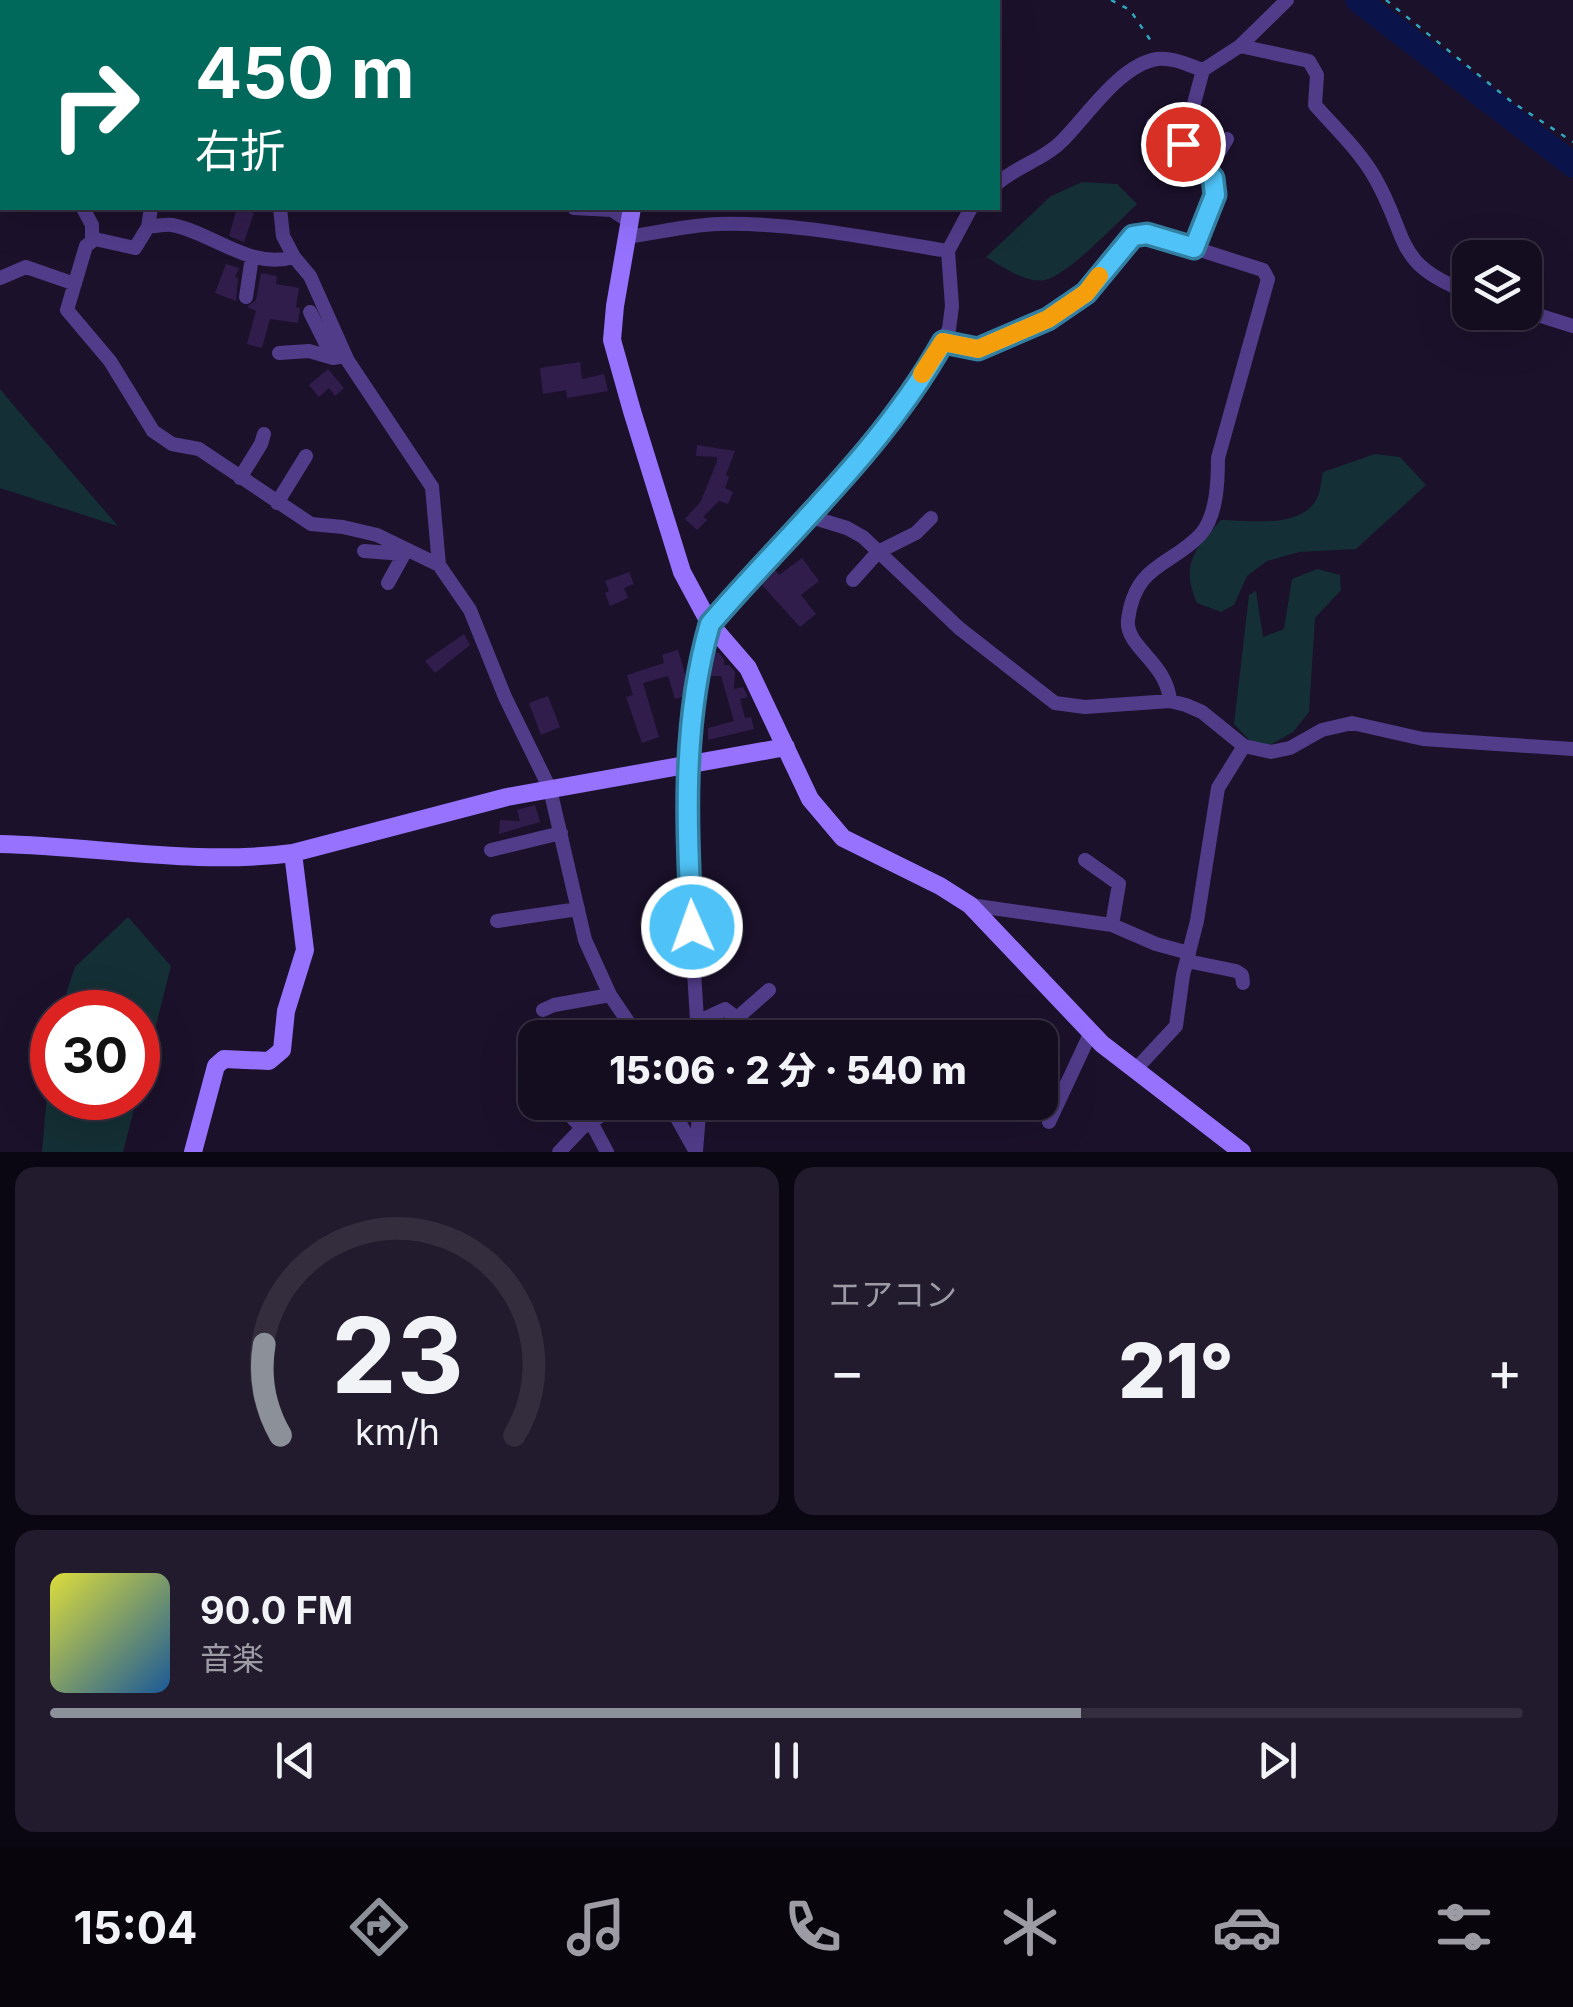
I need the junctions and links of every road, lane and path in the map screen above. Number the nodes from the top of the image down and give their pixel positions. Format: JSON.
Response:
{"nodes":[{"id":1,"x":1110,"y":0,"type":"edge"},
{"id":2,"x":1287,"y":0,"type":"edge"},
{"id":3,"x":1386,"y":0,"type":"edge"},
{"id":4,"x":1240,"y":46,"type":"junction"},
{"id":5,"x":1163,"y":59,"type":"junction"},
{"id":6,"x":1203,"y":70,"type":"junction"},
{"id":7,"x":1153,"y":124,"type":"dead end"},
{"id":8,"x":1226,"y":139,"type":"dead end"},
{"id":9,"x":1573,"y":142,"type":"edge"},
{"id":10,"x":1183,"y":144,"type":"junction"},
{"id":11,"x":1206,"y":172,"type":"junction"},
{"id":12,"x":1000,"y":182,"type":"edge"},
{"id":13,"x":83,"y":210,"type":"edge"},
{"id":14,"x":151,"y":210,"type":"edge"},
{"id":15,"x":280,"y":210,"type":"edge"},
{"id":16,"x":970,"y":210,"type":"edge"},
{"id":17,"x":629,"y":222,"type":"edge"},
{"id":18,"x":148,"y":227,"type":"junction"},
{"id":19,"x":92,"y":241,"type":"junction"},
{"id":20,"x":1194,"y":248,"type":"junction"},
{"id":21,"x":948,"y":251,"type":"junction"},
{"id":22,"x":252,"y":256,"type":"junction"},
{"id":23,"x":294,"y":256,"type":"junction"},
{"id":24,"x":0,"y":278,"type":"edge"},
{"id":25,"x":75,"y":284,"type":"junction"},
{"id":26,"x":1452,"y":286,"type":"edge"},
{"id":27,"x":246,"y":297,"type":"dead end"},
{"id":28,"x":310,"y":312,"type":"dead end"},
{"id":29,"x":1542,"y":316,"type":"edge"},
{"id":30,"x":1573,"y":326,"type":"edge"},
{"id":31,"x":943,"y":342,"type":"junction"},
{"id":32,"x":279,"y":353,"type":"dead end"},
{"id":33,"x":339,"y":357,"type":"junction"},
{"id":34,"x":264,"y":434,"type":"dead end"},
{"id":35,"x":306,"y":456,"type":"dead end"},
{"id":36,"x":240,"y":478,"type":"junction"},
{"id":37,"x":277,"y":503,"type":"junction"},
{"id":38,"x":811,"y":517,"type":"junction"},
{"id":39,"x":931,"y":518,"type":"dead end"},
{"id":40,"x":364,"y":551,"type":"dead end"},
{"id":41,"x":406,"y":552,"type":"junction"},
{"id":42,"x":878,"y":552,"type":"junction"},
{"id":43,"x":439,"y":565,"type":"junction"},
{"id":44,"x":853,"y":580,"type":"dead end"},
{"id":45,"x":388,"y":582,"type":"dead end"},
{"id":46,"x":710,"y":624,"type":"junction"},
{"id":47,"x":1170,"y":701,"type":"junction"},
{"id":48,"x":1244,"y":746,"type":"junction"},
{"id":49,"x":786,"y":747,"type":"junction"},
{"id":50,"x":1573,"y":748,"type":"edge"},
{"id":51,"x":690,"y":765,"type":"junction"},
{"id":52,"x":550,"y":789,"type":"junction"},
{"id":53,"x":562,"y":833,"type":"junction"},
{"id":54,"x":0,"y":844,"type":"edge"},
{"id":55,"x":491,"y":850,"type":"dead end"},
{"id":56,"x":293,"y":853,"type":"junction"},
{"id":57,"x":1085,"y":860,"type":"dead end"},
{"id":58,"x":970,"y":906,"type":"junction"},
{"id":59,"x":578,"y":909,"type":"junction"},
{"id":60,"x":496,"y":921,"type":"dead end"},
{"id":61,"x":1112,"y":926,"type":"junction"},
{"id":62,"x":1188,"y":957,"type":"junction"},
{"id":63,"x":1243,"y":983,"type":"dead end"},
{"id":64,"x":769,"y":990,"type":"dead end"},
{"id":65,"x":610,"y":995,"type":"junction"},
{"id":66,"x":542,"y":1010,"type":"dead end"},
{"id":67,"x":737,"y":1018,"type":"joint"},
{"id":68,"x":627,"y":1020,"type":"edge"},
{"id":69,"x":697,"y":1020,"type":"edge"},
{"id":70,"x":711,"y":1020,"type":"edge"},
{"id":71,"x":1090,"y":1032,"type":"junction"},
{"id":72,"x":1136,"y":1070,"type":"junction"},
{"id":73,"x":579,"y":1120,"type":"edge"},
{"id":74,"x":595,"y":1120,"type":"edge"},
{"id":75,"x":678,"y":1120,"type":"edge"},
{"id":76,"x":699,"y":1120,"type":"edge"},
{"id":77,"x":1049,"y":1122,"type":"dead end"},
{"id":78,"x":587,"y":1125,"type":"junction"},
{"id":79,"x":193,"y":1152,"type":"edge"},
{"id":80,"x":559,"y":1152,"type":"edge"},
{"id":81,"x":607,"y":1152,"type":"edge"},
{"id":82,"x":696,"y":1152,"type":"edge"},
{"id":83,"x":1242,"y":1152,"type":"edge"}],
"edges":[{"from":1,"to":5,"type":"path"},
{"from":2,"to":4,"type":"street"},
{"from":3,"to":9,"type":"path"},
{"from":4,"to":6,"type":"street"},
{"from":4,"to":26,"type":"street"},
{"from":5,"to":6,"type":"street"},
{"from":5,"to":12,"type":"street"},
{"from":6,"to":10,"type":"street"},
{"from":7,"to":10,"type":"street"},
{"from":8,"to":11,"type":"street"},
{"from":10,"to":11,"type":"street"},
{"from":11,"to":20,"type":"street"},
{"from":13,"to":19,"type":"street"},
{"from":14,"to":18,"type":"street"},
{"from":15,"to":23,"type":"street"},
{"from":16,"to":21,"type":"street"},
{"from":17,"to":21,"type":"street"},
{"from":17,"to":46,"type":"street"},
{"from":18,"to":19,"type":"street"},
{"from":18,"to":22,"type":"street"},
{"from":19,"to":25,"type":"street"},
{"from":20,"to":31,"type":"street"},
{"from":20,"to":47,"type":"street"},
{"from":21,"to":31,"type":"street"},
{"from":22,"to":23,"type":"street"},
{"from":22,"to":27,"type":"street"},
{"from":23,"to":33,"type":"street"},
{"from":24,"to":25,"type":"street"},
{"from":25,"to":36,"type":"street"},
{"from":28,"to":33,"type":"street"},
{"from":29,"to":30,"type":"street"},
{"from":31,"to":38,"type":"street"},
{"from":32,"to":33,"type":"street"},
{"from":33,"to":43,"type":"street"},
{"from":34,"to":36,"type":"street"},
{"from":35,"to":37,"type":"street"},
{"from":36,"to":37,"type":"street"},
{"from":37,"to":41,"type":"street"},
{"from":38,"to":42,"type":"street"},
{"from":38,"to":46,"type":"street"},
{"from":39,"to":42,"type":"street"},
{"from":40,"to":41,"type":"street"},
{"from":41,"to":43,"type":"street"},
{"from":41,"to":45,"type":"street"},
{"from":42,"to":44,"type":"street"},
{"from":42,"to":47,"type":"street"},
{"from":43,"to":52,"type":"street"},
{"from":46,"to":49,"type":"street"},
{"from":46,"to":51,"type":"street"},
{"from":47,"to":48,"type":"street"},
{"from":48,"to":50,"type":"street"},
{"from":48,"to":62,"type":"street"},
{"from":49,"to":51,"type":"street"},
{"from":49,"to":58,"type":"street"},
{"from":51,"to":52,"type":"street"},
{"from":51,"to":69,"type":"street"},
{"from":52,"to":53,"type":"street"},
{"from":52,"to":56,"type":"street"},
{"from":53,"to":55,"type":"street"},
{"from":53,"to":59,"type":"street"},
{"from":54,"to":56,"type":"street"},
{"from":56,"to":79,"type":"street"},
{"from":57,"to":61,"type":"street"},
{"from":58,"to":61,"type":"street"},
{"from":58,"to":71,"type":"street"},
{"from":59,"to":60,"type":"street"},
{"from":59,"to":65,"type":"street"},
{"from":61,"to":62,"type":"street"},
{"from":62,"to":63,"type":"street"},
{"from":62,"to":72,"type":"street"},
{"from":64,"to":67,"type":"street"},
{"from":65,"to":66,"type":"street"},
{"from":65,"to":68,"type":"street"},
{"from":67,"to":70,"type":"street"},
{"from":71,"to":72,"type":"street"},
{"from":71,"to":77,"type":"street"},
{"from":72,"to":83,"type":"street"},
{"from":73,"to":78,"type":"street"},
{"from":74,"to":78,"type":"street"},
{"from":75,"to":82,"type":"street"},
{"from":76,"to":82,"type":"street"},
{"from":78,"to":80,"type":"street"},
{"from":78,"to":81,"type":"street"}]}
